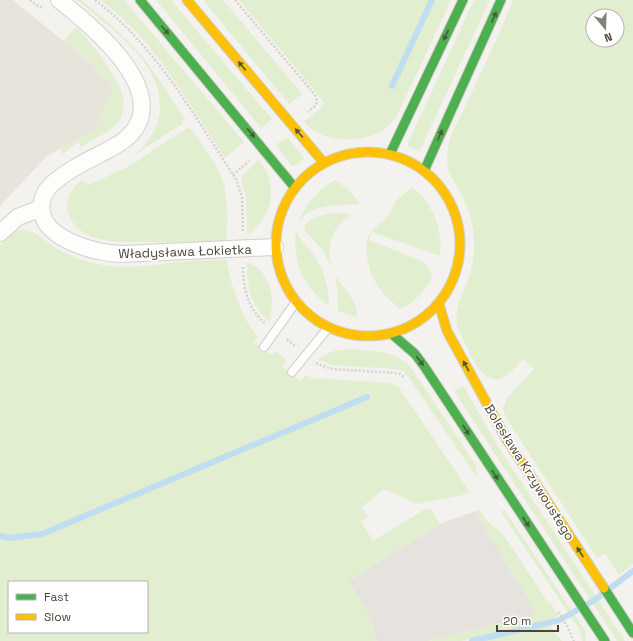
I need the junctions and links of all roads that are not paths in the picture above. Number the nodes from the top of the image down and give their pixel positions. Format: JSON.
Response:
{"nodes":[{"id":1,"x":140,"y":0,"type":"edge"},
{"id":2,"x":187,"y":0,"type":"edge"},
{"id":3,"x":463,"y":0,"type":"edge"},
{"id":4,"x":501,"y":0,"type":"edge"},
{"id":5,"x":53,"y":2,"type":"edge"},
{"id":6,"x":390,"y":154,"type":"junction"},
{"id":7,"x":324,"y":163,"type":"junction"},
{"id":8,"x":424,"y":171,"type":"junction"},
{"id":9,"x":295,"y":188,"type":"junction"},
{"id":10,"x":41,"y":208,"type":"junction"},
{"id":11,"x":0,"y":233,"type":"edge"},
{"id":12,"x":276,"y":247,"type":"junction"},
{"id":13,"x":296,"y":302,"type":"junction"},
{"id":14,"x":439,"y":304,"type":"junction"},
{"id":15,"x":328,"y":328,"type":"junction"},
{"id":16,"x":392,"y":334,"type":"junction"},
{"id":17,"x":264,"y":347,"type":"dead end"},
{"id":18,"x":292,"y":372,"type":"dead end"},
{"id":19,"x":633,"y":633,"type":"edge"},
{"id":20,"x":605,"y":641,"type":"edge"}],
"edges":[{"from":1,"to":9,"type":"main road","one_way":true},
{"from":7,"to":2,"type":"main road","one_way":true},
{"from":3,"to":6,"type":"main road","one_way":true},
{"from":8,"to":4,"type":"main road","one_way":true},
{"from":5,"to":10,"type":"street"},
{"from":6,"to":7,"type":"main road"},
{"from":6,"to":8,"type":"main road"},
{"from":7,"to":9,"type":"main road"},
{"from":8,"to":14,"type":"main road"},
{"from":9,"to":12,"type":"main road"},
{"from":10,"to":11,"type":"street"},
{"from":10,"to":12,"type":"street","name":"Władysława Łokietka"},
{"from":12,"to":13,"type":"main road"},
{"from":13,"to":15,"type":"main road"},
{"from":13,"to":17,"type":"lane"},
{"from":14,"to":16,"type":"main road"},
{"from":19,"to":14,"type":"main road","name":"Bolesława Krzywoustego","one_way":true},
{"from":15,"to":16,"type":"main road"},
{"from":15,"to":18,"type":"lane"},
{"from":16,"to":20,"type":"main road","one_way":true}]}
